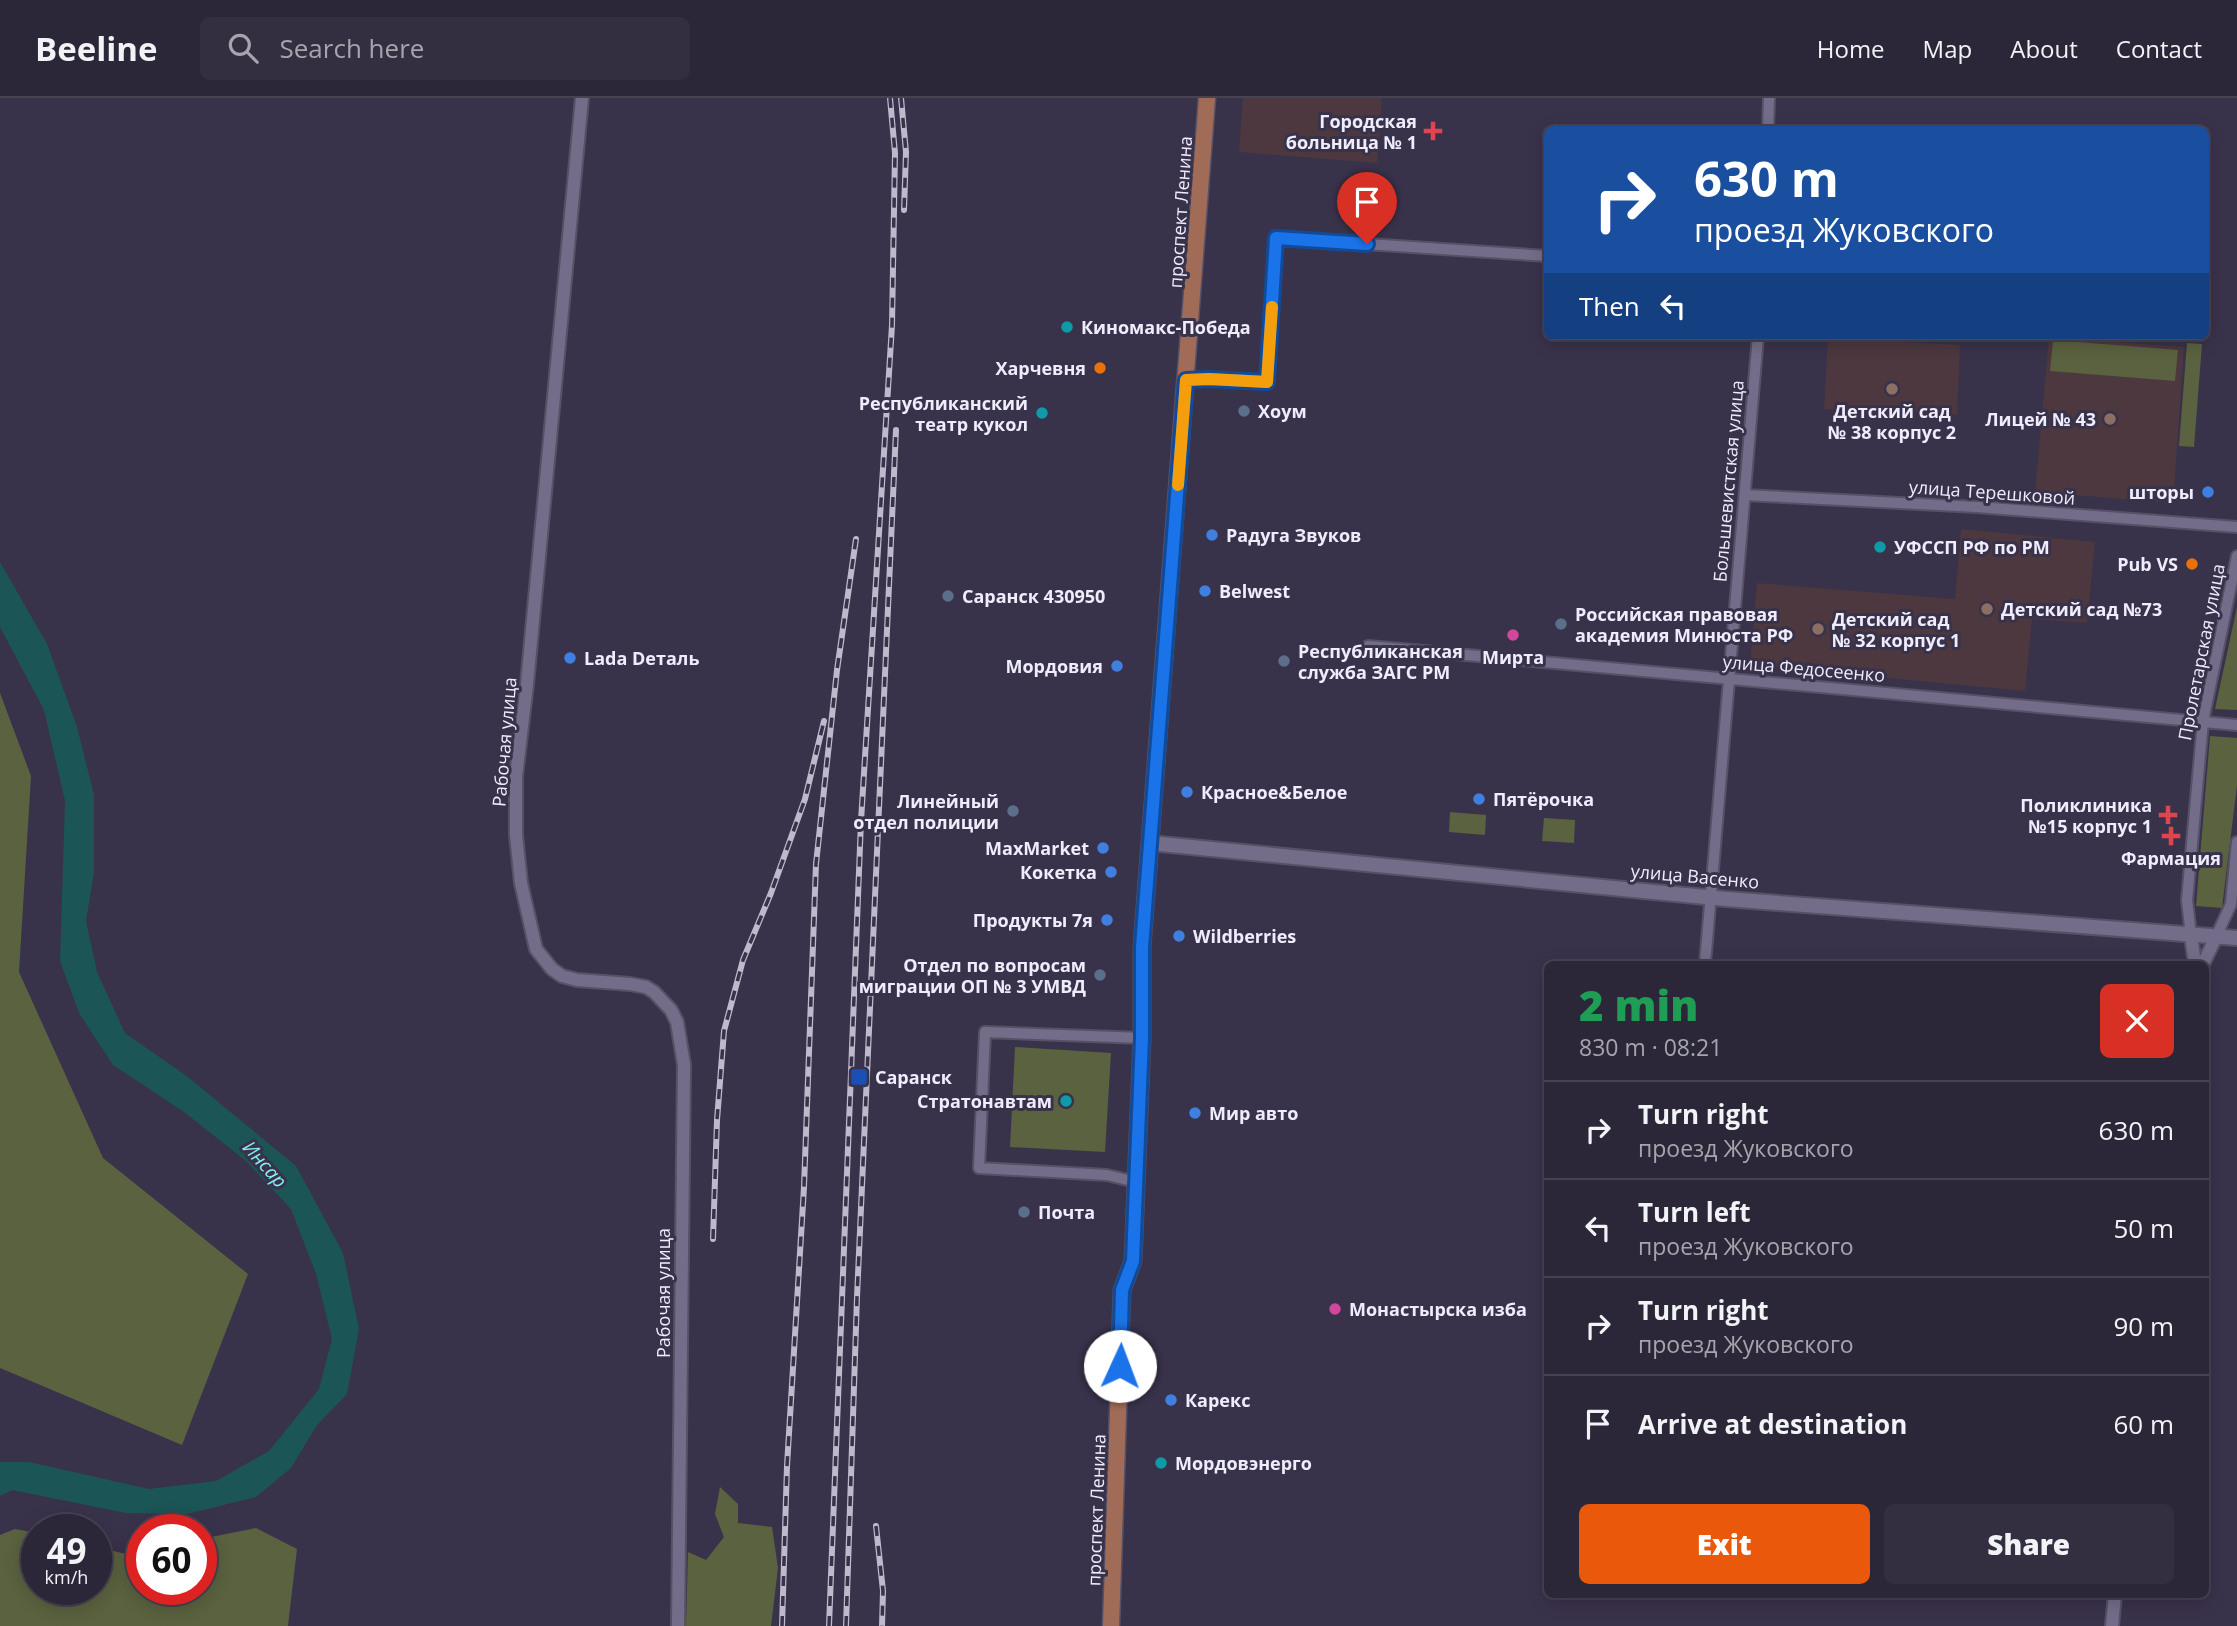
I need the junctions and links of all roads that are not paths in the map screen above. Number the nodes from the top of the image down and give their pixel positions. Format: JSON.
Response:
{"nodes":[{"id":1,"x":582,"y":98,"type":"edge"},
{"id":2,"x":1207,"y":98,"type":"edge"},
{"id":3,"x":1769,"y":98,"type":"edge"},
{"id":4,"x":1768,"y":126,"type":"edge"},
{"id":5,"x":1544,"y":256,"type":"edge"},
{"id":6,"x":1758,"y":340,"type":"edge"},
{"id":7,"x":1186,"y":380,"type":"junction"},
{"id":8,"x":1745,"y":495,"type":"junction"},
{"id":9,"x":2237,"y":527,"type":"edge"},
{"id":10,"x":2237,"y":556,"type":"edge"},
{"id":11,"x":1368,"y":646,"type":"dead end"},
{"id":12,"x":1729,"y":679,"type":"junction"},
{"id":13,"x":2203,"y":721,"type":"junction"},
{"id":14,"x":2237,"y":724,"type":"edge"},
{"id":15,"x":2237,"y":842,"type":"edge"},
{"id":16,"x":1150,"y":843,"type":"junction"},
{"id":17,"x":1711,"y":898,"type":"junction"},
{"id":18,"x":2191,"y":936,"type":"junction"},
{"id":19,"x":2216,"y":937,"type":"junction"},
{"id":20,"x":2237,"y":938,"type":"edge"},
{"id":21,"x":1705,"y":961,"type":"edge"},
{"id":22,"x":2195,"y":961,"type":"edge"},
{"id":23,"x":2204,"y":961,"type":"edge"},
{"id":24,"x":1142,"y":1038,"type":"junction"},
{"id":25,"x":1136,"y":1182,"type":"junction"},
{"id":26,"x":2115,"y":1598,"type":"edge"},
{"id":27,"x":678,"y":1626,"type":"edge"},
{"id":28,"x":1111,"y":1626,"type":"edge"},
{"id":29,"x":2112,"y":1626,"type":"edge"}],
"edges":[{"from":1,"to":27,"type":"street","name":"Рабочая улица"},
{"from":2,"to":7,"type":"main road","name":"проспект Ленина"},
{"from":3,"to":4,"type":"street"},
{"from":5,"to":7,"type":"street"},
{"from":6,"to":8,"type":"street","name":"Большевистская улица"},
{"from":7,"to":16,"type":"main road","name":"проспект Ленина"},
{"from":8,"to":9,"type":"street","name":"улица Терешковой"},
{"from":8,"to":12,"type":"street","name":"Большевистская улица"},
{"from":10,"to":13,"type":"street","name":"Пролетарская улица"},
{"from":11,"to":12,"type":"street","name":"улица Федосеенко"},
{"from":12,"to":13,"type":"street","name":"улица Федосеенко"},
{"from":12,"to":17,"type":"street","name":"Большевистская улица"},
{"from":13,"to":14,"type":"street","name":"улица Федосеенко"},
{"from":13,"to":18,"type":"street","name":"Пролетарская улица"},
{"from":15,"to":19,"type":"street"},
{"from":16,"to":17,"type":"main road","name":"улица Васенко"},
{"from":16,"to":24,"type":"main road","name":"проспект Ленина"},
{"from":17,"to":18,"type":"main road","name":"улица Васенко"},
{"from":17,"to":21,"type":"street","name":"Большевистская улица"},
{"from":18,"to":19,"type":"main road","name":"улица Васенко"},
{"from":18,"to":22,"type":"street","name":"Пролетарская улица"},
{"from":19,"to":20,"type":"main road","name":"улица Васенко"},
{"from":19,"to":23,"type":"street"},
{"from":24,"to":25,"type":"main road","name":"проспект Ленина"},
{"from":24,"to":25,"type":"street"},
{"from":25,"to":28,"type":"main road","name":"проспект Ленина"},
{"from":26,"to":29,"type":"street"}]}
